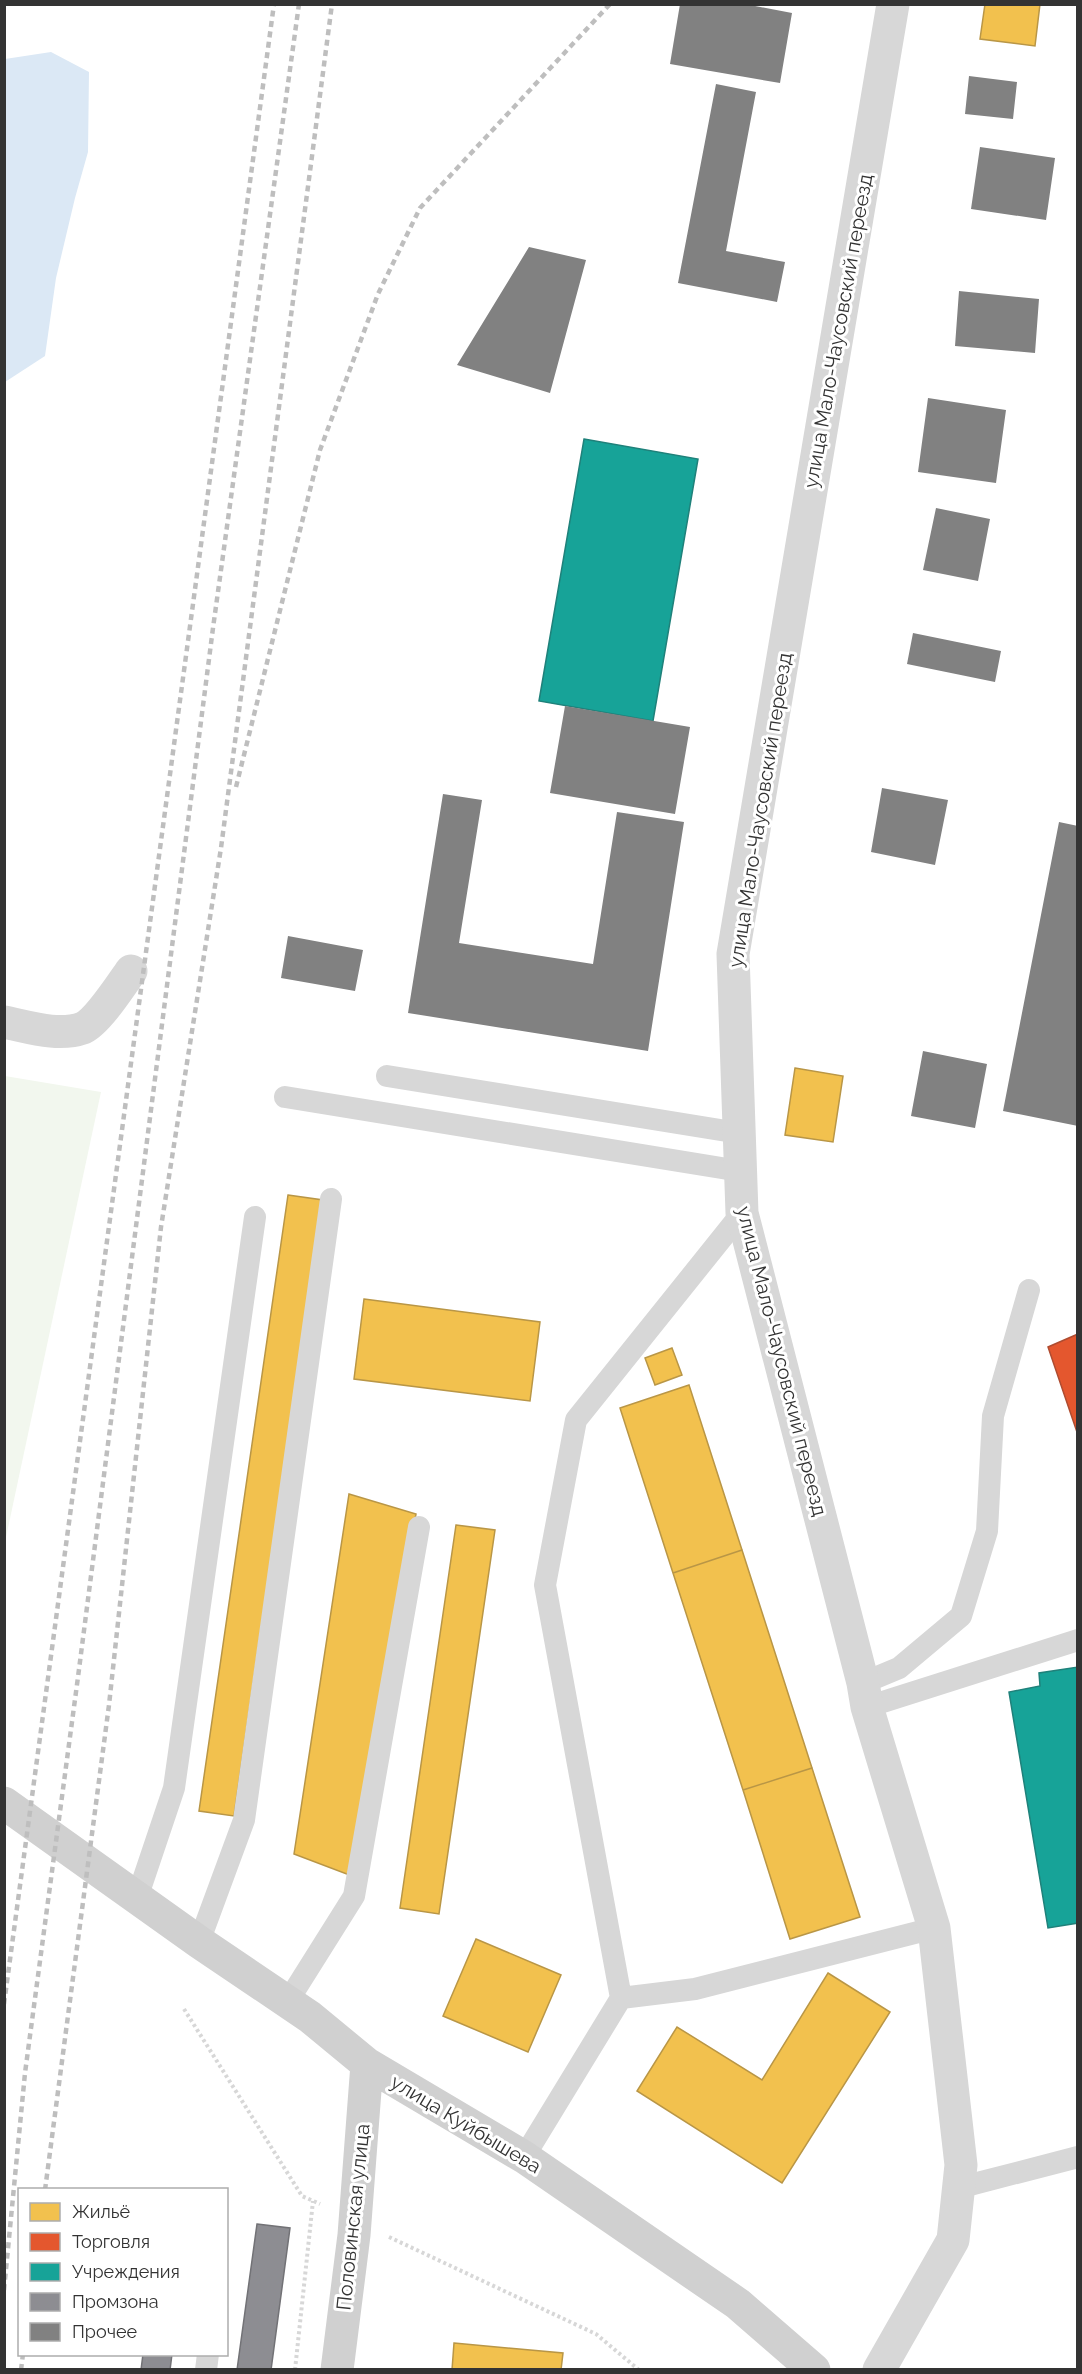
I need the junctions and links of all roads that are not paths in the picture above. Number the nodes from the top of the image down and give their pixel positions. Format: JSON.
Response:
{"nodes":[{"id":1,"x":893,"y":4,"type":"edge"},
{"id":2,"x":131,"y":971,"type":"dead end"},
{"id":3,"x":4,"y":1022,"type":"edge"},
{"id":4,"x":387,"y":1076,"type":"dead end"},
{"id":5,"x":285,"y":1097,"type":"dead end"},
{"id":6,"x":739,"y":1133,"type":"junction"},
{"id":7,"x":740,"y":1171,"type":"junction"},
{"id":8,"x":331,"y":1199,"type":"dead end"},
{"id":9,"x":742,"y":1213,"type":"junction"},
{"id":10,"x":255,"y":1217,"type":"dead end"},
{"id":11,"x":1029,"y":1290,"type":"dead end"},
{"id":12,"x":419,"y":1527,"type":"dead end"},
{"id":13,"x":1077,"y":1640,"type":"edge"},
{"id":14,"x":865,"y":1695,"type":"junction"},
{"id":15,"x":4,"y":1803,"type":"edge"},
{"id":16,"x":126,"y":1891,"type":"junction"},
{"id":17,"x":934,"y":1929,"type":"junction"},
{"id":18,"x":199,"y":1942,"type":"junction"},
{"id":19,"x":621,"y":1998,"type":"junction"},
{"id":20,"x":288,"y":2001,"type":"junction"},
{"id":21,"x":367,"y":2064,"type":"junction"},
{"id":22,"x":524,"y":2157,"type":"junction"},
{"id":23,"x":1077,"y":2157,"type":"edge"},
{"id":24,"x":958,"y":2188,"type":"junction"},
{"id":25,"x":337,"y":2370,"type":"edge"},
{"id":26,"x":814,"y":2370,"type":"edge"},
{"id":27,"x":879,"y":2370,"type":"edge"}],
"edges":[{"from":1,"to":6,"type":"street","name":"улица Мало-Чаусовский переезд"},
{"from":2,"to":3,"type":"street"},
{"from":4,"to":6,"type":"lane"},
{"from":5,"to":7,"type":"lane"},
{"from":6,"to":7,"type":"street","name":"улица Мало-Чаусовский переезд"},
{"from":7,"to":9,"type":"street","name":"улица Мало-Чаусовский переезд"},
{"from":8,"to":18,"type":"lane"},
{"from":9,"to":14,"type":"street","name":"улица Мало-Чаусовский переезд"},
{"from":9,"to":19,"type":"lane"},
{"from":10,"to":16,"type":"lane"},
{"from":11,"to":14,"type":"lane"},
{"from":12,"to":20,"type":"lane"},
{"from":13,"to":14,"type":"lane"},
{"from":14,"to":17,"type":"street","name":"улица Мало-Чаусовский переезд"},
{"from":15,"to":16,"type":"main road","name":"улица Куйбышева"},
{"from":16,"to":18,"type":"main road","name":"улица Куйбышева"},
{"from":17,"to":19,"type":"lane"},
{"from":17,"to":24,"type":"street","name":"улица Мало-Чаусовский переезд"},
{"from":18,"to":20,"type":"main road","name":"улица Куйбышева"},
{"from":19,"to":22,"type":"lane"},
{"from":20,"to":21,"type":"main road","name":"улица Куйбышева"},
{"from":21,"to":22,"type":"main road","name":"улица Куйбышева"},
{"from":21,"to":25,"type":"main road","name":"Половинская улица"},
{"from":22,"to":26,"type":"main road","name":"улица Куйбышева"},
{"from":23,"to":24,"type":"lane"},
{"from":24,"to":27,"type":"street","name":"улица Мало-Чаусовский переезд"}]}
